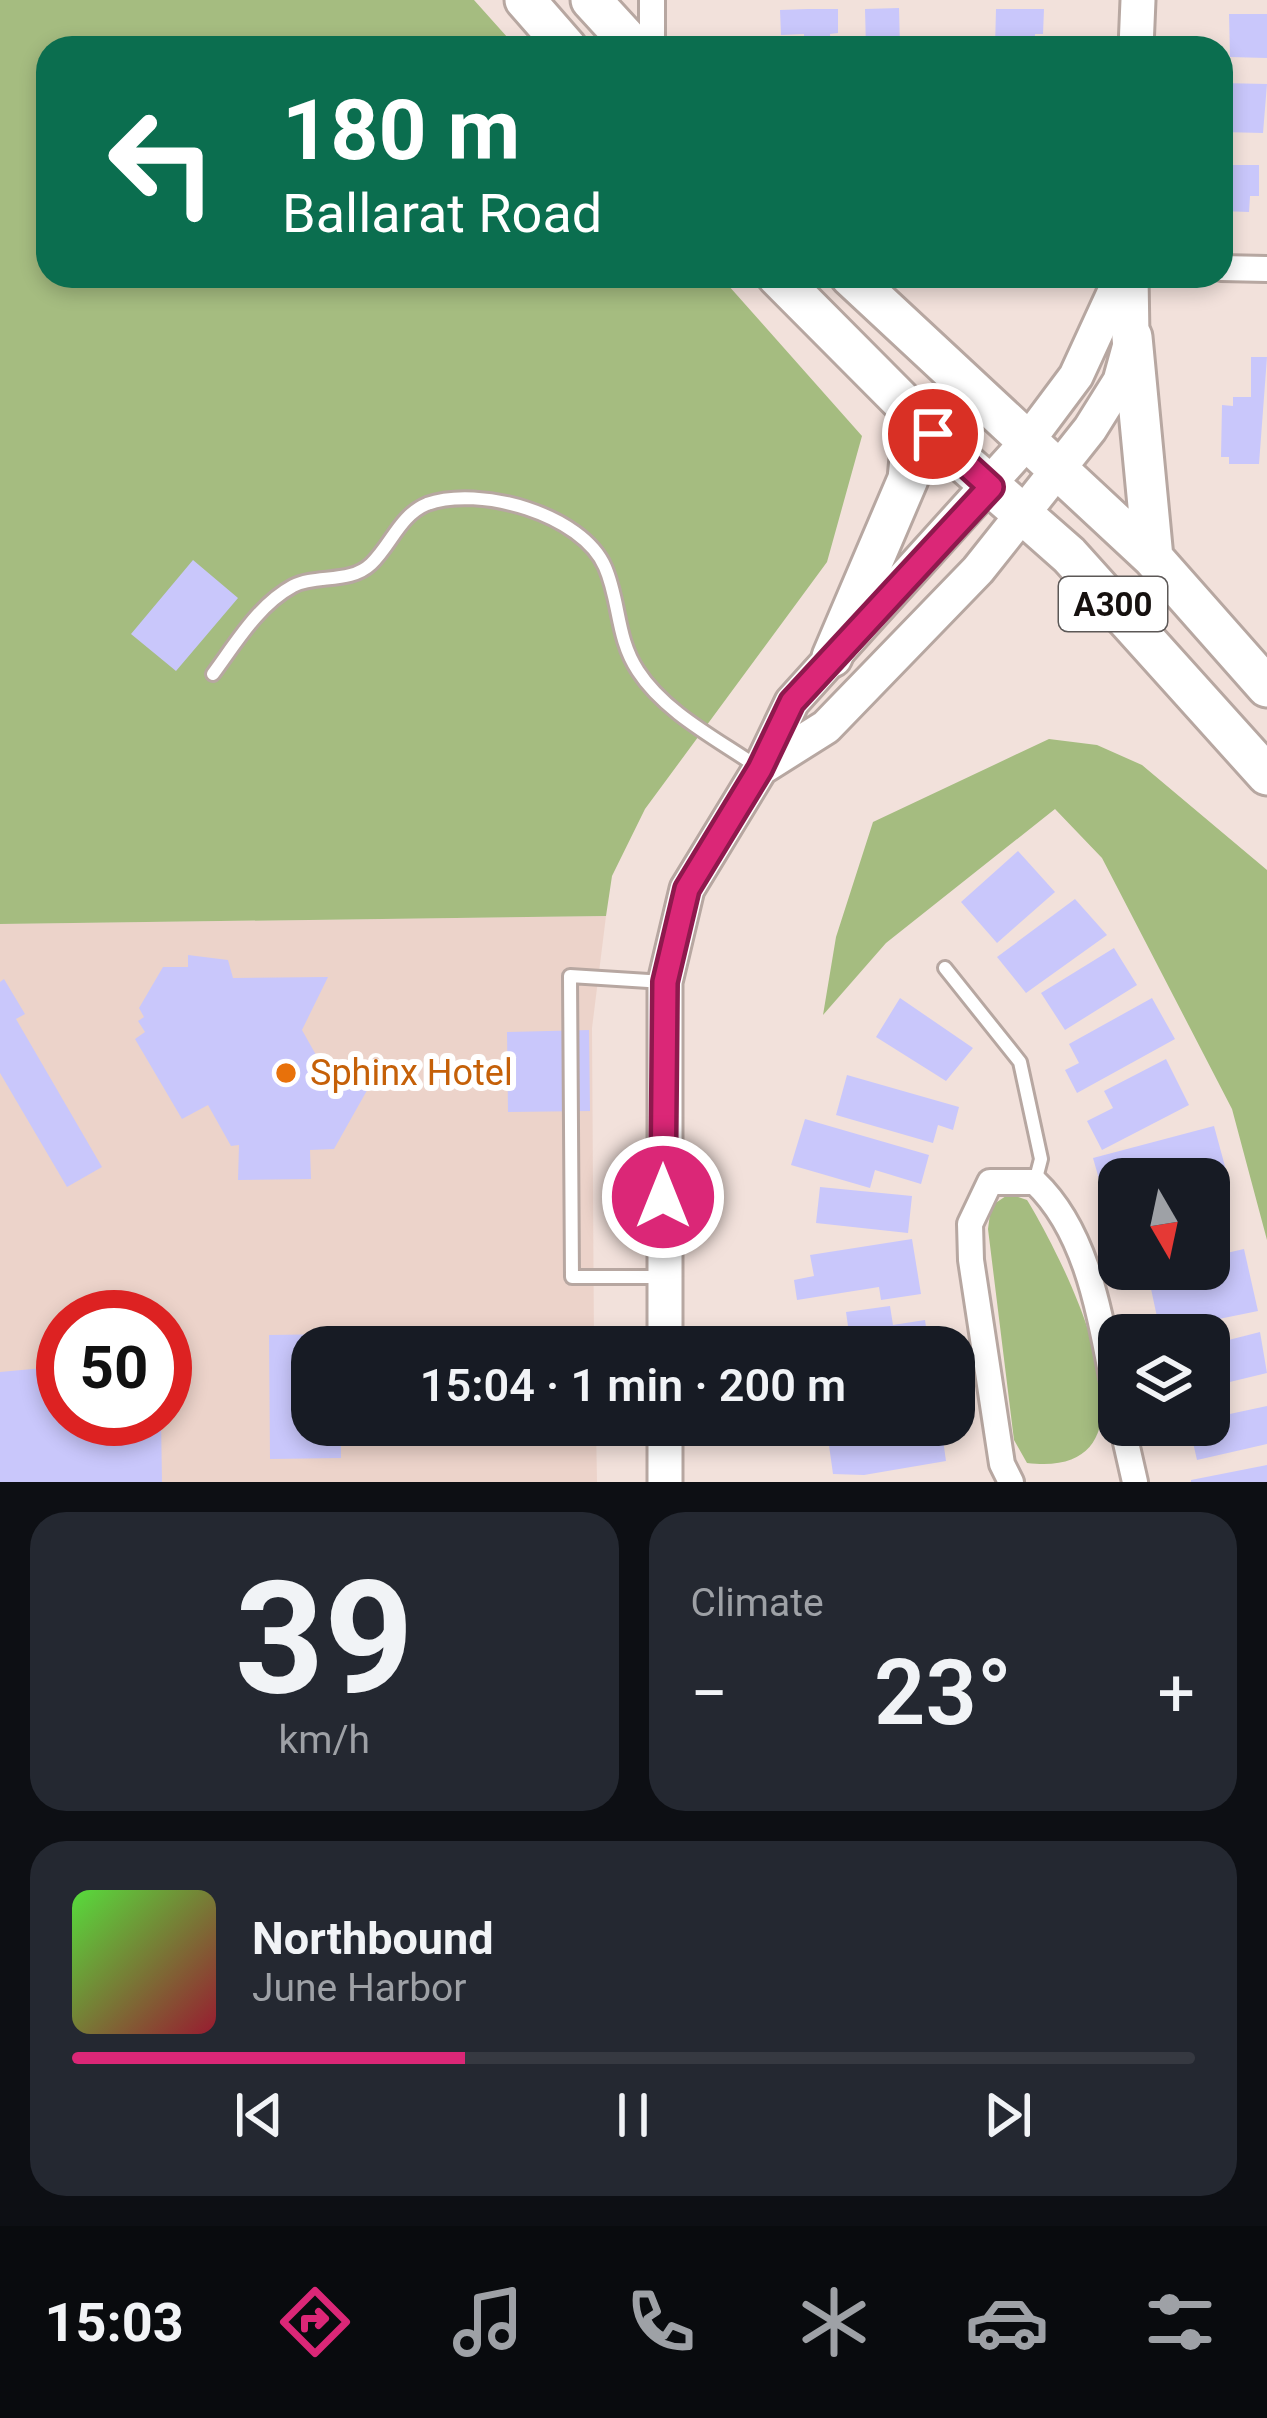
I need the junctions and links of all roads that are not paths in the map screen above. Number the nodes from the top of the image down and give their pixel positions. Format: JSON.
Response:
{"nodes":[{"id":1,"x":525,"y":0,"type":"edge"},
{"id":2,"x":591,"y":0,"type":"edge"},
{"id":3,"x":652,"y":0,"type":"edge"},
{"id":4,"x":1138,"y":0,"type":"edge"},
{"id":5,"x":556,"y":36,"type":"edge"},
{"id":6,"x":624,"y":36,"type":"edge"},
{"id":7,"x":652,"y":36,"type":"edge"},
{"id":8,"x":1136,"y":36,"type":"edge"},
{"id":9,"x":1233,"y":268,"type":"edge"},
{"id":10,"x":1267,"y":269,"type":"edge"},
{"id":11,"x":788,"y":288,"type":"edge"},
{"id":12,"x":863,"y":288,"type":"edge"},
{"id":13,"x":1120,"y":288,"type":"edge"},
{"id":14,"x":1127,"y":288,"type":"edge"},
{"id":15,"x":1132,"y":338,"type":"junction"},
{"id":16,"x":914,"y":416,"type":"junction"},
{"id":17,"x":1026,"y":442,"type":"junction"},
{"id":18,"x":1057,"y":470,"type":"junction"},
{"id":19,"x":991,"y":487,"type":"junction"},
{"id":20,"x":1023,"y":514,"type":"junction"},
{"id":21,"x":1153,"y":558,"type":"junction"},
{"id":22,"x":832,"y":657,"type":"junction"},
{"id":23,"x":213,"y":674,"type":"dead end"},
{"id":24,"x":1267,"y":687,"type":"edge"},
{"id":25,"x":760,"y":769,"type":"junction"},
{"id":26,"x":1267,"y":775,"type":"edge"},
{"id":27,"x":945,"y":968,"type":"dead end"},
{"id":28,"x":665,"y":982,"type":"junction"},
{"id":29,"x":1036,"y":1182,"type":"junction"},
{"id":30,"x":664,"y":1277,"type":"junction"},
{"id":31,"x":1098,"y":1325,"type":"edge"},
{"id":32,"x":664,"y":1326,"type":"edge"},
{"id":33,"x":665,"y":1446,"type":"edge"},
{"id":34,"x":1127,"y":1446,"type":"edge"},
{"id":35,"x":665,"y":1482,"type":"edge"},
{"id":36,"x":1011,"y":1482,"type":"edge"},
{"id":37,"x":1135,"y":1482,"type":"edge"}],
"edges":[{"from":1,"to":5,"type":"highway"},
{"from":2,"to":6,"type":"highway"},
{"from":3,"to":7,"type":"street"},
{"from":4,"to":8,"type":"main road"},
{"from":9,"to":10,"type":"street"},
{"from":11,"to":16,"type":"highway","number":"A300"},
{"from":12,"to":17,"type":"highway","number":"A300"},
{"from":13,"to":17,"type":"main road"},
{"from":14,"to":15,"type":"main road"},
{"from":15,"to":18,"type":"main road"},
{"from":15,"to":21,"type":"highway"},
{"from":16,"to":19,"type":"highway","number":"A300"},
{"from":16,"to":22,"type":"highway"},
{"from":17,"to":18,"type":"highway","number":"A300"},
{"from":17,"to":19,"type":"main road"},
{"from":18,"to":20,"type":"main road"},
{"from":18,"to":21,"type":"highway","number":"A300"},
{"from":19,"to":20,"type":"highway","number":"A300"},
{"from":19,"to":22,"type":"main road"},
{"from":20,"to":25,"type":"main road"},
{"from":20,"to":26,"type":"highway","number":"A300"},
{"from":21,"to":24,"type":"highway","number":"A300"},
{"from":22,"to":25,"type":"main road"},
{"from":23,"to":25,"type":"lane"},
{"from":25,"to":28,"type":"main road"},
{"from":27,"to":29,"type":"lane"},
{"from":28,"to":30,"type":"main road"},
{"from":28,"to":30,"type":"lane"},
{"from":29,"to":31,"type":"street"},
{"from":29,"to":36,"type":"street"},
{"from":30,"to":32,"type":"main road"},
{"from":33,"to":35,"type":"main road"},
{"from":34,"to":37,"type":"street"}]}
